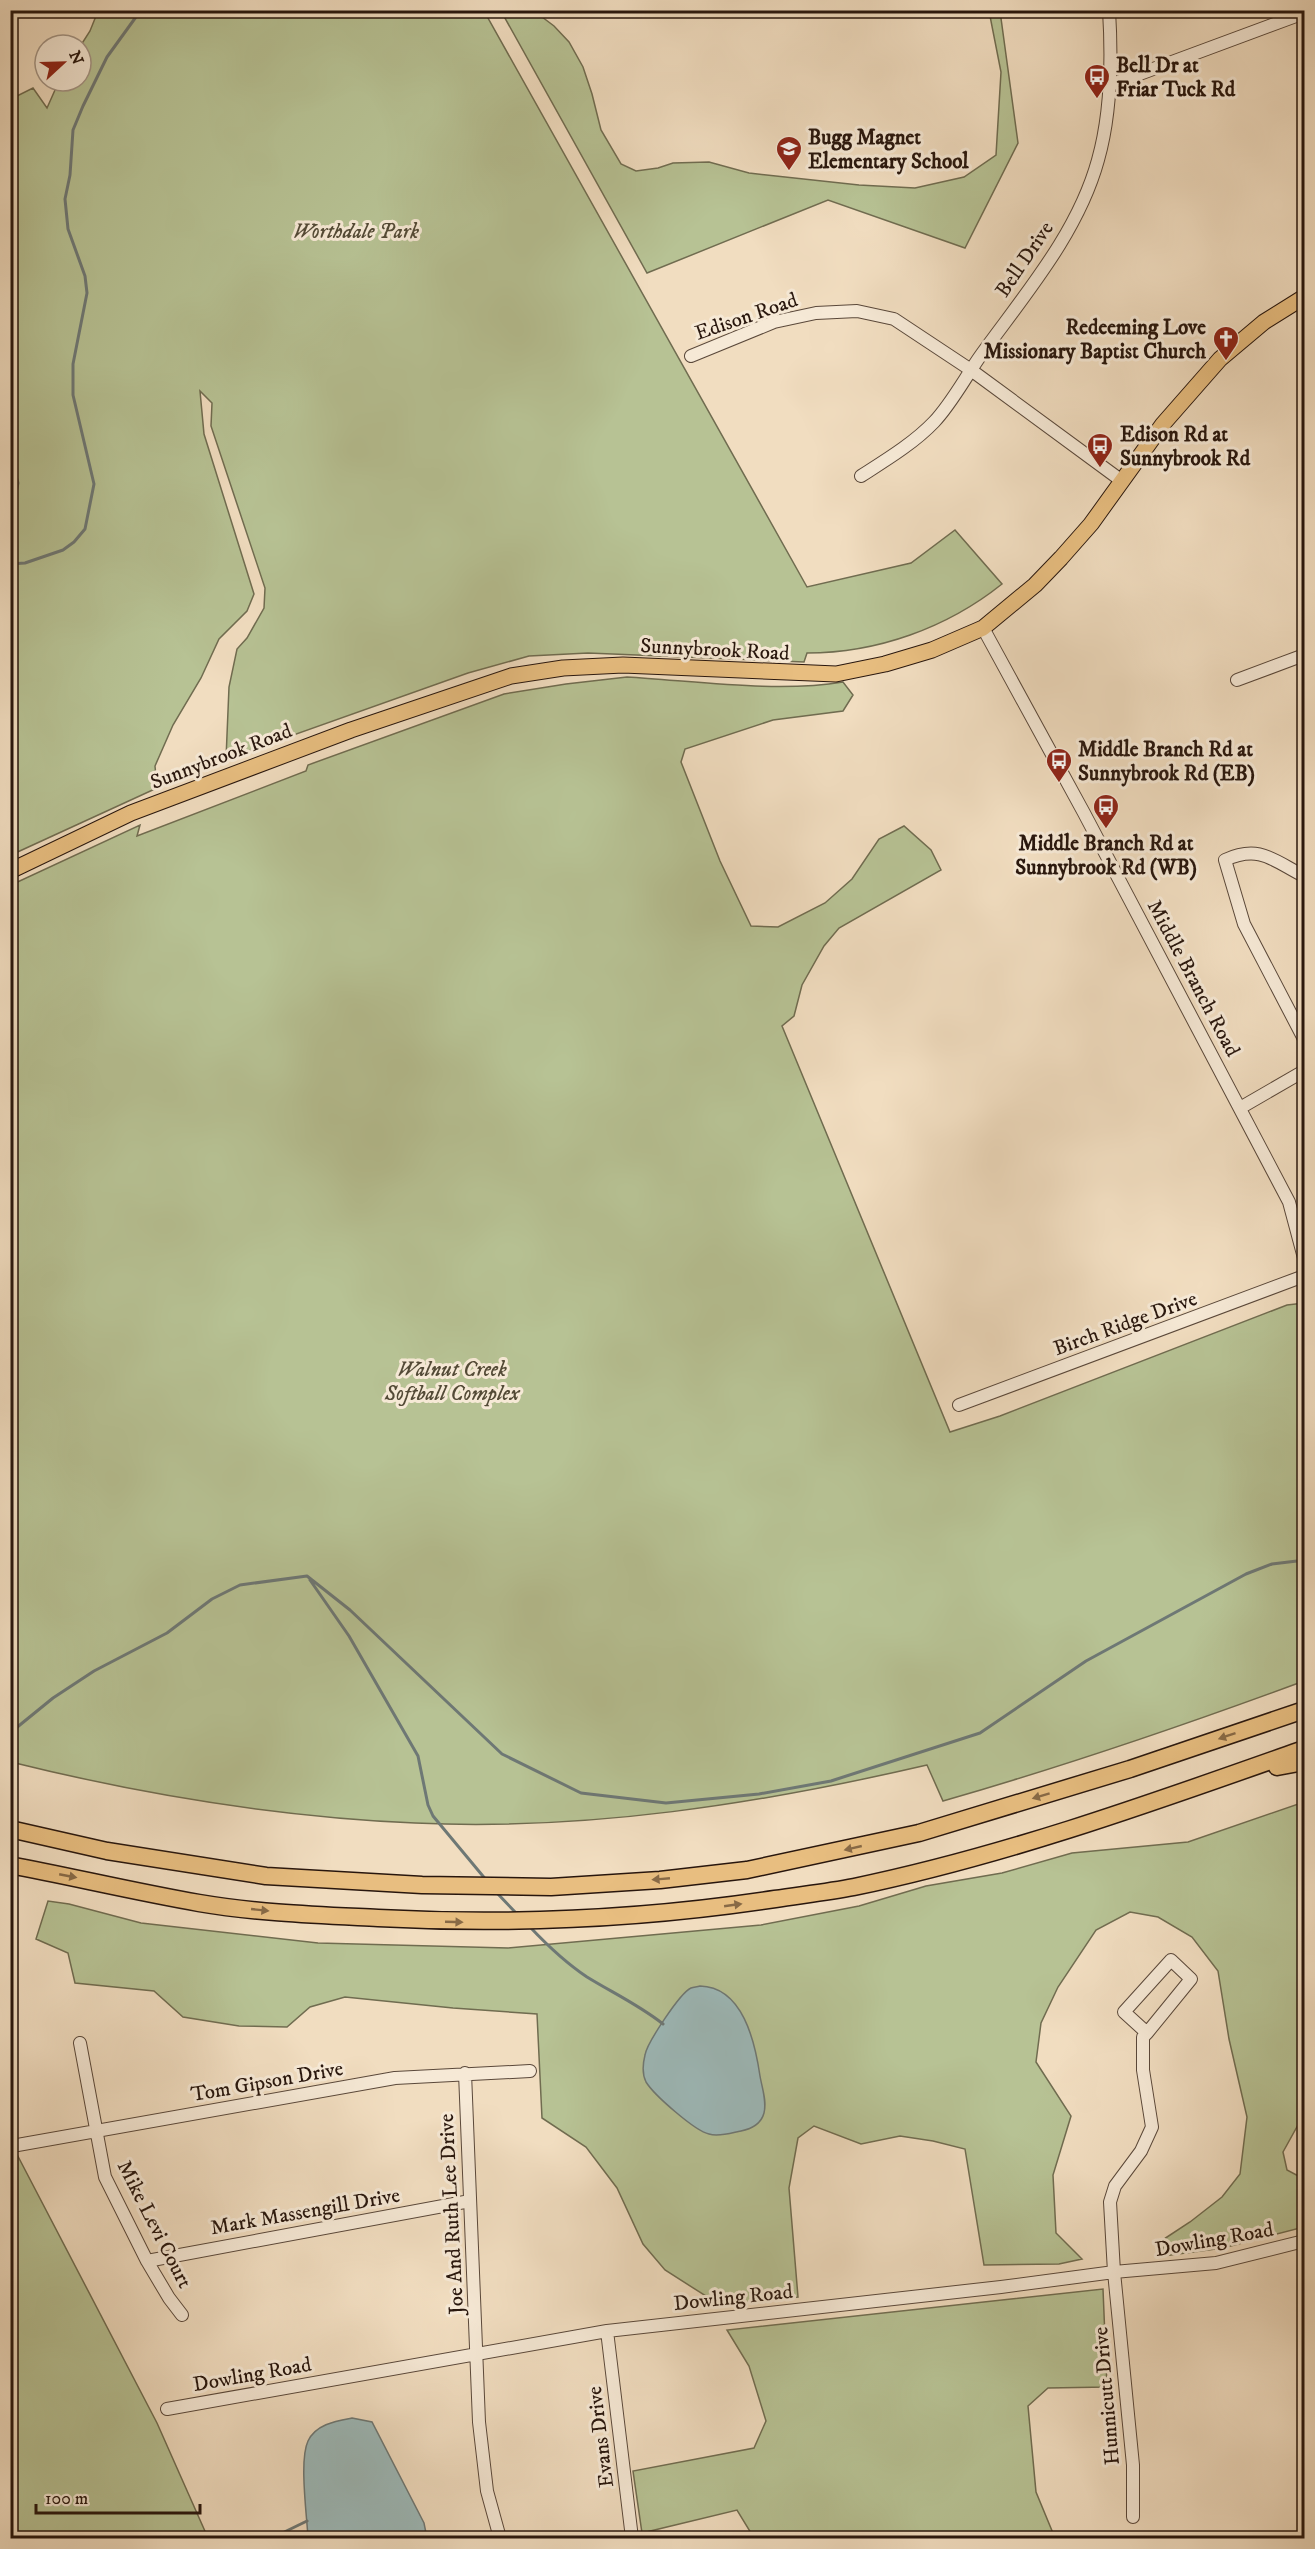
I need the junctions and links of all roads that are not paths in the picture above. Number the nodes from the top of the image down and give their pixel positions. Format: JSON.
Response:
{"nodes":[{"id":1,"x":1109,"y":10,"type":"edge"},
{"id":2,"x":1305,"y":13,"type":"edge"},
{"id":3,"x":1110,"y":85,"type":"junction"},
{"id":4,"x":1305,"y":297,"type":"edge"},
{"id":5,"x":691,"y":356,"type":"dead end"},
{"id":6,"x":971,"y":370,"type":"junction"},
{"id":7,"x":861,"y":476,"type":"dead end"},
{"id":8,"x":1122,"y":481,"type":"junction"},
{"id":9,"x":983,"y":628,"type":"junction"},
{"id":10,"x":1305,"y":655,"type":"edge"},
{"id":11,"x":1238,"y":680,"type":"dead end"},
{"id":12,"x":10,"y":872,"type":"edge"},
{"id":13,"x":1305,"y":876,"type":"edge"},
{"id":14,"x":1305,"y":1039,"type":"edge"},
{"id":15,"x":1305,"y":1071,"type":"edge"},
{"id":16,"x":1240,"y":1107,"type":"junction"},
{"id":17,"x":1305,"y":1258,"type":"edge"},
{"id":18,"x":1305,"y":1276,"type":"edge"},
{"id":19,"x":959,"y":1405,"type":"dead end"},
{"id":20,"x":1305,"y":1708,"type":"edge"},
{"id":21,"x":1305,"y":1749,"type":"edge"},
{"id":22,"x":1305,"y":1762,"type":"edge"},
{"id":23,"x":1223,"y":1778,"type":"junction"},
{"id":24,"x":10,"y":1829,"type":"edge"},
{"id":25,"x":10,"y":1865,"type":"edge"},
{"id":26,"x":1147,"y":2033,"type":"junction"},
{"id":27,"x":80,"y":2043,"type":"dead end"},
{"id":28,"x":530,"y":2071,"type":"dead end"},
{"id":29,"x":465,"y":2073,"type":"junction"},
{"id":30,"x":95,"y":2131,"type":"junction"},
{"id":31,"x":12,"y":2146,"type":"dead end"},
{"id":32,"x":470,"y":2201,"type":"junction"},
{"id":33,"x":1305,"y":2241,"type":"edge"},
{"id":34,"x":147,"y":2261,"type":"junction"},
{"id":35,"x":1114,"y":2272,"type":"junction"},
{"id":36,"x":182,"y":2315,"type":"dead end"},
{"id":37,"x":607,"y":2331,"type":"junction"},
{"id":38,"x":477,"y":2353,"type":"junction"},
{"id":39,"x":167,"y":2409,"type":"dead end"},
{"id":40,"x":1133,"y":2517,"type":"dead end"},
{"id":41,"x":500,"y":2538,"type":"edge"},
{"id":42,"x":632,"y":2538,"type":"edge"}],
"edges":[{"from":1,"to":3,"type":"street","name":"Bell Drive"},
{"from":2,"to":3,"type":"street"},
{"from":3,"to":6,"type":"street","name":"Bell Drive"},
{"from":4,"to":8,"type":"main road","name":"Sunnybrook Road"},
{"from":5,"to":6,"type":"street","name":"Edison Road"},
{"from":6,"to":7,"type":"street","name":"Bell Drive"},
{"from":6,"to":8,"type":"street","name":"Edison Road"},
{"from":8,"to":9,"type":"main road","name":"Sunnybrook Road"},
{"from":9,"to":12,"type":"main road","name":"Sunnybrook Road"},
{"from":9,"to":16,"type":"street","name":"Middle Branch Road"},
{"from":10,"to":11,"type":"street"},
{"from":13,"to":14,"type":"street"},
{"from":15,"to":16,"type":"street"},
{"from":16,"to":17,"type":"street","name":"Middle Branch Road"},
{"from":18,"to":19,"type":"street","name":"Birch Ridge Drive"},
{"from":20,"to":24,"type":"highway","one_way":true},
{"from":21,"to":23,"type":"highway"},
{"from":22,"to":23,"type":"highway"},
{"from":25,"to":23,"type":"highway","one_way":true},
{"from":26,"to":26,"type":"street"},
{"from":26,"to":35,"type":"street","name":"Hunnicutt Drive"},
{"from":27,"to":30,"type":"street","name":"Mike Levi Court"},
{"from":28,"to":29,"type":"street","name":"Tom Gipson Drive"},
{"from":29,"to":30,"type":"street","name":"Tom Gipson Drive"},
{"from":29,"to":32,"type":"street","name":"Joe And Ruth Lee Drive"},
{"from":30,"to":31,"type":"street","name":"Tom Gipson Drive"},
{"from":30,"to":34,"type":"street","name":"Mike Levi Court"},
{"from":32,"to":34,"type":"street","name":"Mark Massengill Drive"},
{"from":32,"to":38,"type":"street","name":"Joe And Ruth Lee Drive"},
{"from":33,"to":35,"type":"street","name":"Dowling Road"},
{"from":34,"to":36,"type":"street","name":"Mike Levi Court"},
{"from":35,"to":37,"type":"street","name":"Dowling Road"},
{"from":35,"to":40,"type":"street","name":"Hunnicutt Drive"},
{"from":37,"to":38,"type":"street","name":"Dowling Road"},
{"from":37,"to":42,"type":"street","name":"Evans Drive"},
{"from":38,"to":39,"type":"street","name":"Dowling Road"},
{"from":38,"to":41,"type":"street","name":"Joe And Ruth Lee Drive"}]}
